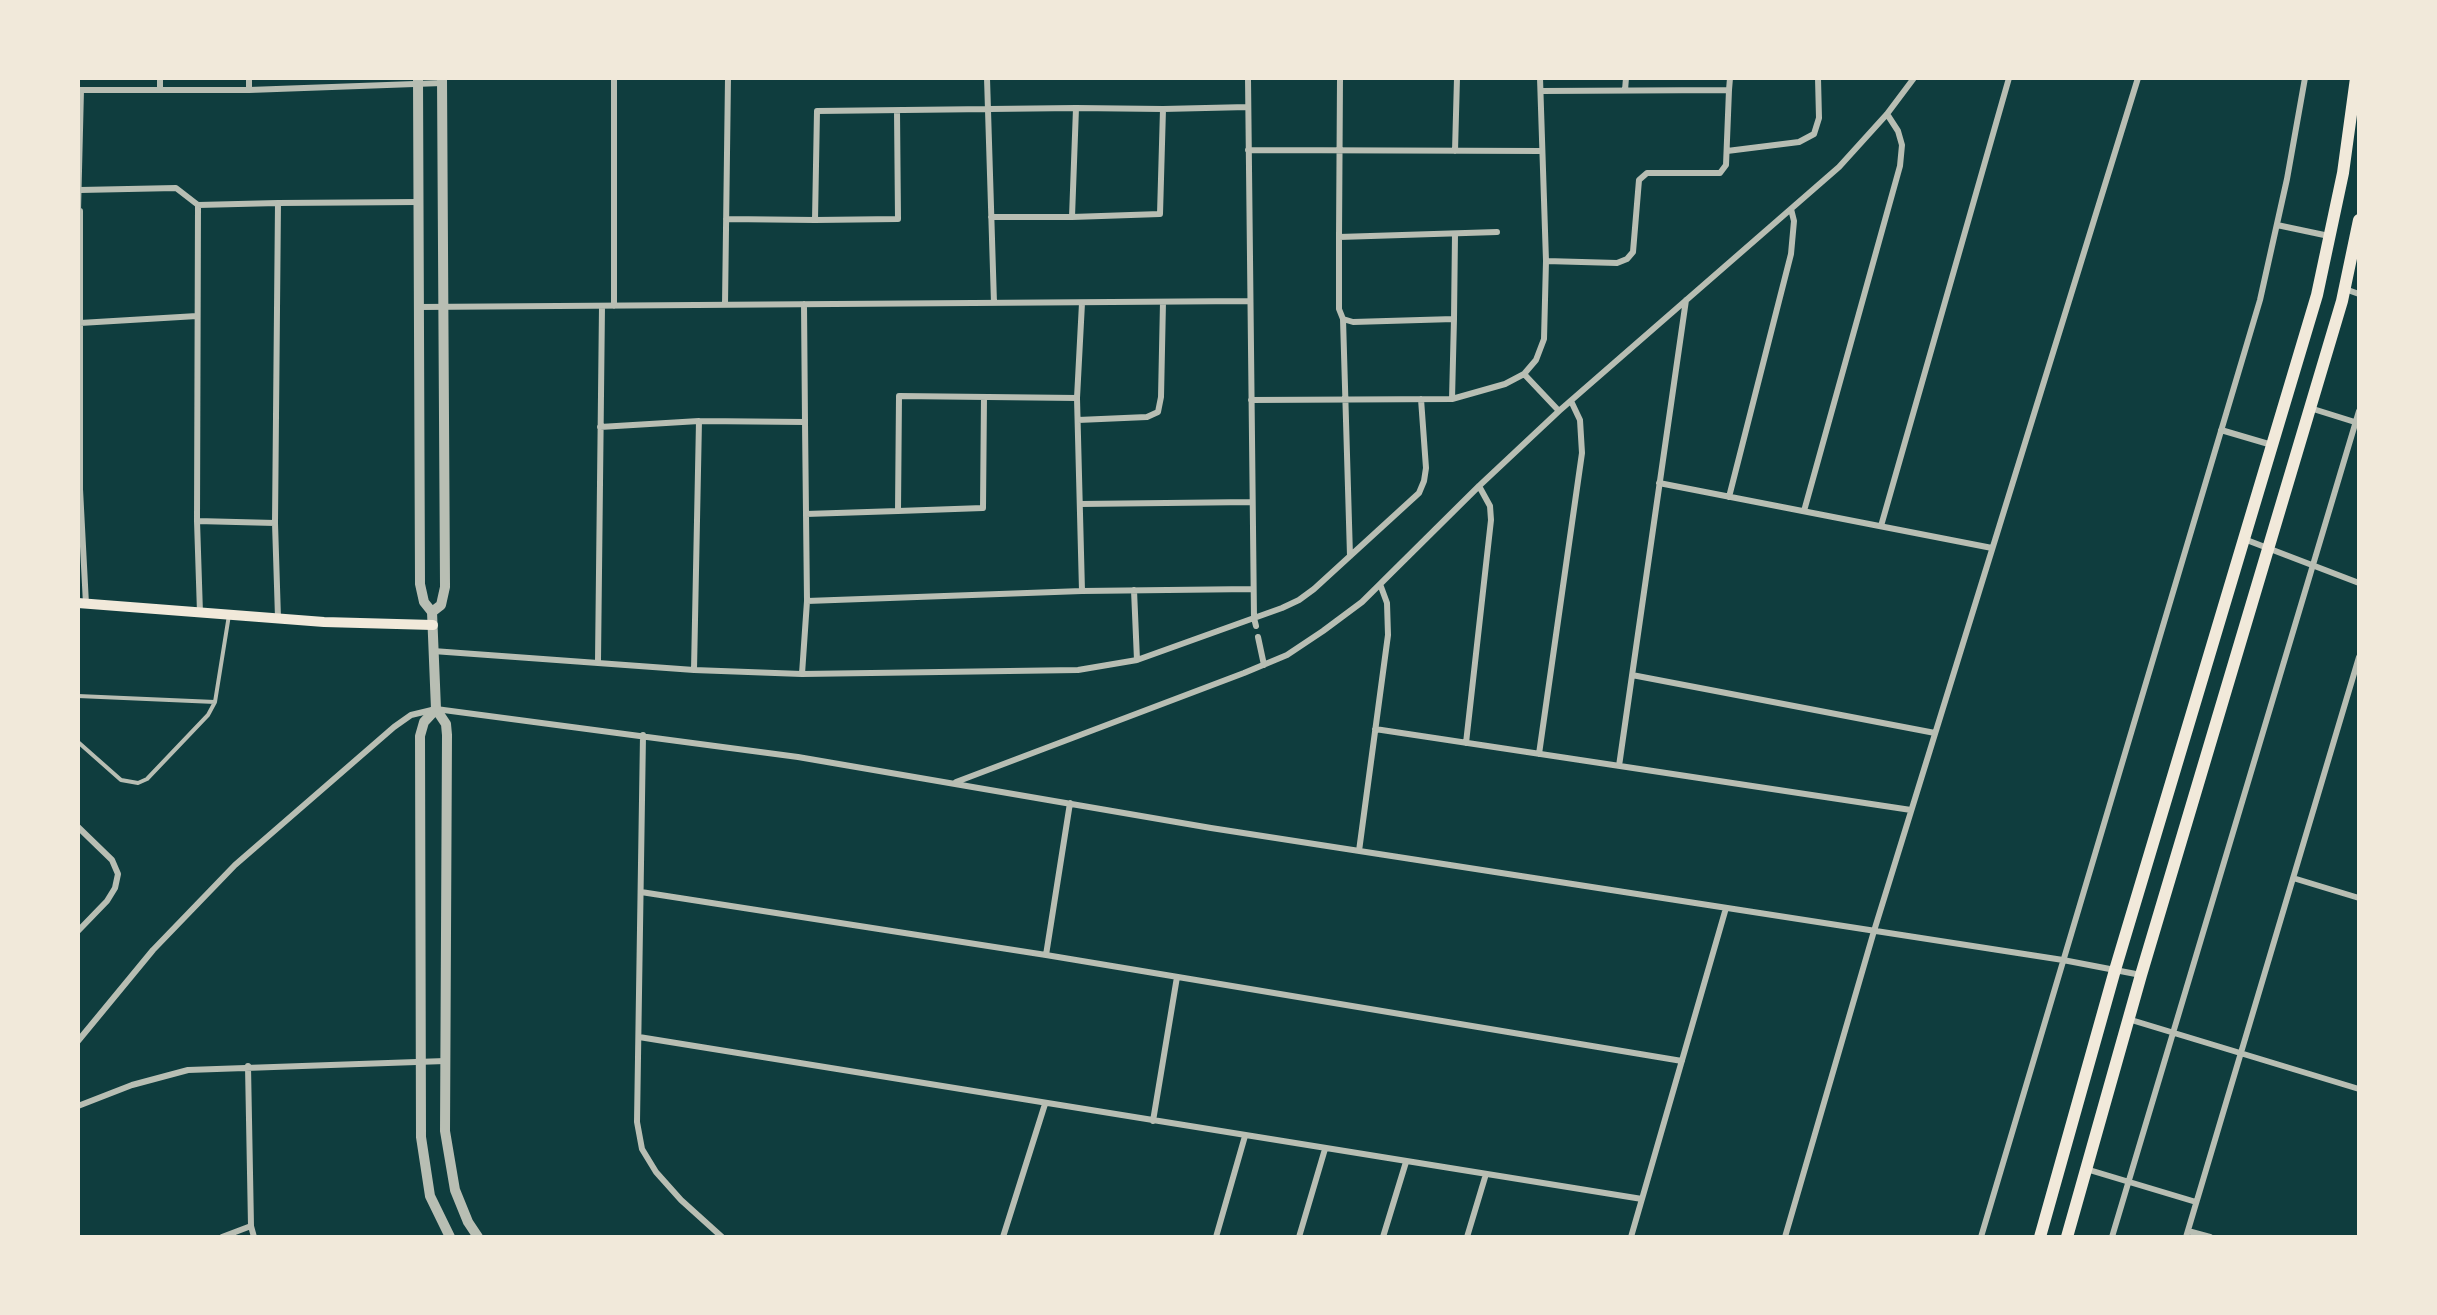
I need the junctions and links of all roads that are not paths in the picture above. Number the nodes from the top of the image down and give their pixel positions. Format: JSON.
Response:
{"nodes":[{"id":1,"x":160,"y":78,"type":"edge"},
{"id":2,"x":249,"y":78,"type":"edge"},
{"id":3,"x":614,"y":78,"type":"edge"},
{"id":4,"x":728,"y":78,"type":"edge"},
{"id":5,"x":987,"y":78,"type":"edge"},
{"id":6,"x":1248,"y":78,"type":"edge"},
{"id":7,"x":1340,"y":78,"type":"edge"},
{"id":8,"x":1457,"y":78,"type":"edge"},
{"id":9,"x":1540,"y":78,"type":"edge"},
{"id":10,"x":1626,"y":78,"type":"edge"},
{"id":11,"x":1730,"y":78,"type":"edge"},
{"id":12,"x":1818,"y":78,"type":"edge"},
{"id":13,"x":1914,"y":78,"type":"edge"},
{"id":14,"x":2009,"y":78,"type":"edge"},
{"id":15,"x":2138,"y":78,"type":"edge"},
{"id":16,"x":2305,"y":78,"type":"edge"},
{"id":17,"x":2356,"y":78,"type":"edge"},
{"id":18,"x":442,"y":80,"type":"edge"},
{"id":19,"x":418,"y":81,"type":"edge"},
{"id":20,"x":80,"y":90,"type":"edge"},
{"id":21,"x":160,"y":90,"type":"junction"},
{"id":22,"x":249,"y":90,"type":"junction"},
{"id":23,"x":1625,"y":90,"type":"junction"},
{"id":24,"x":1730,"y":90,"type":"junction"},
{"id":25,"x":1540,"y":91,"type":"junction"},
{"id":26,"x":1248,"y":107,"type":"junction"},
{"id":27,"x":1076,"y":108,"type":"junction"},
{"id":28,"x":987,"y":110,"type":"junction"},
{"id":29,"x":1163,"y":110,"type":"junction"},
{"id":30,"x":897,"y":111,"type":"junction"},
{"id":31,"x":1887,"y":114,"type":"junction"},
{"id":32,"x":1248,"y":150,"type":"junction"},
{"id":33,"x":1455,"y":150,"type":"junction"},
{"id":34,"x":1341,"y":151,"type":"junction"},
{"id":35,"x":1542,"y":151,"type":"junction"},
{"id":36,"x":1727,"y":152,"type":"junction"},
{"id":37,"x":80,"y":190,"type":"junction"},
{"id":38,"x":418,"y":202,"type":"junction"},
{"id":39,"x":278,"y":203,"type":"junction"},
{"id":40,"x":198,"y":205,"type":"junction"},
{"id":41,"x":1791,"y":209,"type":"junction"},
{"id":42,"x":79,"y":211,"type":"edge"},
{"id":43,"x":991,"y":217,"type":"junction"},
{"id":44,"x":1072,"y":217,"type":"junction"},
{"id":45,"x":726,"y":219,"type":"junction"},
{"id":46,"x":815,"y":220,"type":"junction"},
{"id":47,"x":2359,"y":220,"type":"edge"},
{"id":48,"x":2277,"y":225,"type":"junction"},
{"id":49,"x":1497,"y":232,"type":"dead end"},
{"id":50,"x":1455,"y":234,"type":"junction"},
{"id":51,"x":2329,"y":236,"type":"junction"},
{"id":52,"x":1339,"y":237,"type":"junction"},
{"id":53,"x":1546,"y":261,"type":"junction"},
{"id":54,"x":2344,"y":289,"type":"junction"},
{"id":55,"x":2359,"y":294,"type":"edge"},
{"id":56,"x":1686,"y":300,"type":"junction"},
{"id":57,"x":1250,"y":301,"type":"junction"},
{"id":58,"x":1163,"y":302,"type":"junction"},
{"id":59,"x":994,"y":303,"type":"junction"},
{"id":60,"x":1082,"y":303,"type":"junction"},
{"id":61,"x":804,"y":304,"type":"junction"},
{"id":62,"x":724,"y":305,"type":"junction"},
{"id":63,"x":602,"y":306,"type":"junction"},
{"id":64,"x":614,"y":306,"type":"junction"},
{"id":65,"x":419,"y":307,"type":"junction"},
{"id":66,"x":444,"y":307,"type":"junction"},
{"id":67,"x":197,"y":316,"type":"junction"},
{"id":68,"x":1343,"y":319,"type":"junction"},
{"id":69,"x":1454,"y":319,"type":"junction"},
{"id":70,"x":80,"y":323,"type":"junction"},
{"id":71,"x":1524,"y":374,"type":"junction"},
{"id":72,"x":984,"y":397,"type":"junction"},
{"id":73,"x":1077,"y":398,"type":"junction"},
{"id":74,"x":1344,"y":399,"type":"junction"},
{"id":75,"x":1421,"y":399,"type":"junction"},
{"id":76,"x":1452,"y":399,"type":"junction"},
{"id":77,"x":1251,"y":400,"type":"junction"},
{"id":78,"x":1571,"y":401,"type":"junction"},
{"id":79,"x":2310,"y":408,"type":"junction"},
{"id":80,"x":1559,"y":411,"type":"junction"},
{"id":81,"x":2359,"y":411,"type":"edge"},
{"id":82,"x":1077,"y":420,"type":"junction"},
{"id":83,"x":699,"y":421,"type":"junction"},
{"id":84,"x":805,"y":422,"type":"junction"},
{"id":85,"x":2357,"y":423,"type":"edge"},
{"id":86,"x":600,"y":427,"type":"junction"},
{"id":87,"x":2221,"y":430,"type":"junction"},
{"id":88,"x":2272,"y":445,"type":"junction"},
{"id":89,"x":1659,"y":483,"type":"junction"},
{"id":90,"x":1479,"y":486,"type":"junction"},
{"id":91,"x":79,"y":489,"type":"edge"},
{"id":92,"x":1729,"y":497,"type":"junction"},
{"id":93,"x":1252,"y":502,"type":"junction"},
{"id":94,"x":1080,"y":504,"type":"junction"},
{"id":95,"x":898,"y":511,"type":"junction"},
{"id":96,"x":1804,"y":511,"type":"junction"},
{"id":97,"x":806,"y":514,"type":"junction"},
{"id":98,"x":197,"y":521,"type":"junction"},
{"id":99,"x":275,"y":523,"type":"junction"},
{"id":100,"x":1881,"y":526,"type":"junction"},
{"id":101,"x":2244,"y":539,"type":"junction"},
{"id":102,"x":1992,"y":548,"type":"junction"},
{"id":103,"x":2268,"y":549,"type":"junction"},
{"id":104,"x":1350,"y":556,"type":"junction"},
{"id":105,"x":2312,"y":567,"type":"junction"},
{"id":106,"x":2359,"y":583,"type":"edge"},
{"id":107,"x":1380,"y":584,"type":"junction"},
{"id":108,"x":1253,"y":589,"type":"junction"},
{"id":109,"x":1134,"y":590,"type":"junction"},
{"id":110,"x":1082,"y":591,"type":"junction"},
{"id":111,"x":807,"y":601,"type":"junction"},
{"id":112,"x":82,"y":604,"type":"edge"},
{"id":113,"x":432,"y":612,"type":"junction"},
{"id":114,"x":200,"y":613,"type":"junction"},
{"id":115,"x":229,"y":615,"type":"junction"},
{"id":116,"x":278,"y":618,"type":"junction"},
{"id":117,"x":1255,"y":622,"type":"junction"},
{"id":118,"x":433,"y":625,"type":"junction"},
{"id":119,"x":1258,"y":637,"type":"dead end"},
{"id":120,"x":433,"y":651,"type":"junction"},
{"id":121,"x":2359,"y":657,"type":"edge"},
{"id":122,"x":1137,"y":660,"type":"junction"},
{"id":123,"x":598,"y":661,"type":"junction"},
{"id":124,"x":1264,"y":664,"type":"junction"},
{"id":125,"x":694,"y":670,"type":"junction"},
{"id":126,"x":802,"y":674,"type":"junction"},
{"id":127,"x":1632,"y":675,"type":"junction"},
{"id":128,"x":78,"y":696,"type":"edge"},
{"id":129,"x":215,"y":702,"type":"junction"},
{"id":130,"x":436,"y":709,"type":"junction"},
{"id":131,"x":1375,"y":729,"type":"junction"},
{"id":132,"x":1935,"y":733,"type":"junction"},
{"id":133,"x":643,"y":735,"type":"junction"},
{"id":134,"x":78,"y":742,"type":"edge"},
{"id":135,"x":1466,"y":743,"type":"junction"},
{"id":136,"x":1539,"y":754,"type":"junction"},
{"id":137,"x":1619,"y":766,"type":"junction"},
{"id":138,"x":954,"y":783,"type":"junction"},
{"id":139,"x":1070,"y":803,"type":"junction"},
{"id":140,"x":1911,"y":810,"type":"junction"},
{"id":141,"x":78,"y":827,"type":"edge"},
{"id":142,"x":1359,"y":851,"type":"junction"},
{"id":143,"x":2293,"y":878,"type":"junction"},
{"id":144,"x":641,"y":892,"type":"junction"},
{"id":145,"x":2359,"y":898,"type":"edge"},
{"id":146,"x":1726,"y":908,"type":"junction"},
{"id":147,"x":78,"y":931,"type":"edge"},
{"id":148,"x":1874,"y":931,"type":"junction"},
{"id":149,"x":1046,"y":955,"type":"junction"},
{"id":150,"x":2063,"y":960,"type":"junction"},
{"id":151,"x":2115,"y":970,"type":"junction"},
{"id":152,"x":2141,"y":975,"type":"junction"},
{"id":153,"x":1177,"y":977,"type":"junction"},
{"id":154,"x":2128,"y":1019,"type":"junction"},
{"id":155,"x":2172,"y":1033,"type":"junction"},
{"id":156,"x":639,"y":1037,"type":"junction"},
{"id":157,"x":78,"y":1041,"type":"edge"},
{"id":158,"x":2241,"y":1053,"type":"junction"},
{"id":159,"x":445,"y":1061,"type":"junction"},
{"id":160,"x":1682,"y":1061,"type":"junction"},
{"id":161,"x":421,"y":1062,"type":"junction"},
{"id":162,"x":248,"y":1066,"type":"junction"},
{"id":163,"x":2359,"y":1089,"type":"edge"},
{"id":164,"x":1045,"y":1104,"type":"junction"},
{"id":165,"x":78,"y":1106,"type":"edge"},
{"id":166,"x":1153,"y":1122,"type":"junction"},
{"id":167,"x":1245,"y":1136,"type":"junction"},
{"id":168,"x":1324,"y":1149,"type":"junction"},
{"id":169,"x":1406,"y":1162,"type":"junction"},
{"id":170,"x":2086,"y":1169,"type":"junction"},
{"id":171,"x":1486,"y":1174,"type":"junction"},
{"id":172,"x":2128,"y":1182,"type":"junction"},
{"id":173,"x":1642,"y":1199,"type":"junction"},
{"id":174,"x":2196,"y":1202,"type":"junction"},
{"id":175,"x":251,"y":1226,"type":"junction"},
{"id":176,"x":2187,"y":1234,"type":"edge"},
{"id":177,"x":222,"y":1237,"type":"edge"},
{"id":178,"x":254,"y":1237,"type":"edge"},
{"id":179,"x":450,"y":1237,"type":"edge"},
{"id":180,"x":478,"y":1237,"type":"edge"},
{"id":181,"x":722,"y":1237,"type":"edge"},
{"id":182,"x":1003,"y":1237,"type":"edge"},
{"id":183,"x":1216,"y":1237,"type":"edge"},
{"id":184,"x":1299,"y":1237,"type":"edge"},
{"id":185,"x":1383,"y":1237,"type":"edge"},
{"id":186,"x":1467,"y":1237,"type":"edge"},
{"id":187,"x":1631,"y":1237,"type":"edge"},
{"id":188,"x":1785,"y":1237,"type":"edge"},
{"id":189,"x":1981,"y":1237,"type":"edge"},
{"id":190,"x":2040,"y":1237,"type":"edge"},
{"id":191,"x":2067,"y":1237,"type":"edge"},
{"id":192,"x":2112,"y":1237,"type":"edge"},
{"id":193,"x":2210,"y":1237,"type":"edge"}],
"edges":[{"from":1,"to":21,"type":"street"},
{"from":2,"to":22,"type":"street"},
{"from":3,"to":64,"type":"street"},
{"from":4,"to":45,"type":"street"},
{"from":5,"to":28,"type":"street"},
{"from":6,"to":26,"type":"street"},
{"from":7,"to":34,"type":"street"},
{"from":8,"to":33,"type":"street"},
{"from":9,"to":25,"type":"street"},
{"from":10,"to":23,"type":"street"},
{"from":11,"to":24,"type":"street"},
{"from":12,"to":36,"type":"street"},
{"from":13,"to":31,"type":"street"},
{"from":14,"to":100,"type":"street"},
{"from":15,"to":102,"type":"street"},
{"from":16,"to":48,"type":"street"},
{"from":17,"to":51,"type":"main road"},
{"from":18,"to":19,"type":"street"},
{"from":18,"to":66,"type":"street"},
{"from":19,"to":22,"type":"street"},
{"from":19,"to":38,"type":"street"},
{"from":20,"to":21,"type":"street"},
{"from":20,"to":37,"type":"street"},
{"from":21,"to":22,"type":"street"},
{"from":23,"to":24,"type":"street"},
{"from":23,"to":25,"type":"street"},
{"from":24,"to":36,"type":"street"},
{"from":25,"to":35,"type":"street"},
{"from":26,"to":29,"type":"street"},
{"from":26,"to":32,"type":"street"},
{"from":27,"to":28,"type":"street"},
{"from":27,"to":29,"type":"street"},
{"from":27,"to":44,"type":"street"},
{"from":28,"to":30,"type":"street"},
{"from":28,"to":43,"type":"street"},
{"from":29,"to":44,"type":"street"},
{"from":30,"to":46,"type":"street"},
{"from":30,"to":46,"type":"street"},
{"from":31,"to":41,"type":"street"},
{"from":31,"to":96,"type":"street"},
{"from":32,"to":34,"type":"street"},
{"from":32,"to":57,"type":"street"},
{"from":33,"to":34,"type":"street"},
{"from":33,"to":35,"type":"street"},
{"from":34,"to":52,"type":"street"},
{"from":35,"to":53,"type":"street"},
{"from":36,"to":53,"type":"street"},
{"from":37,"to":40,"type":"street"},
{"from":37,"to":42,"type":"street"},
{"from":38,"to":39,"type":"street"},
{"from":38,"to":65,"type":"street"},
{"from":39,"to":40,"type":"street"},
{"from":39,"to":99,"type":"street"},
{"from":40,"to":67,"type":"street"},
{"from":41,"to":56,"type":"street"},
{"from":41,"to":92,"type":"street"},
{"from":42,"to":70,"type":"street"},
{"from":43,"to":44,"type":"street"},
{"from":43,"to":59,"type":"street"},
{"from":45,"to":46,"type":"street"},
{"from":45,"to":62,"type":"street"},
{"from":47,"to":54,"type":"main road"},
{"from":48,"to":51,"type":"street"},
{"from":48,"to":87,"type":"street"},
{"from":49,"to":50,"type":"street"},
{"from":50,"to":52,"type":"street"},
{"from":50,"to":69,"type":"street"},
{"from":51,"to":88,"type":"main road"},
{"from":52,"to":68,"type":"street"},
{"from":53,"to":71,"type":"street"},
{"from":54,"to":55,"type":"street"},
{"from":54,"to":79,"type":"main road"},
{"from":56,"to":78,"type":"street"},
{"from":56,"to":89,"type":"street"},
{"from":57,"to":58,"type":"street"},
{"from":57,"to":77,"type":"street"},
{"from":58,"to":60,"type":"street"},
{"from":58,"to":82,"type":"street"},
{"from":59,"to":60,"type":"street"},
{"from":59,"to":61,"type":"street"},
{"from":60,"to":73,"type":"street"},
{"from":61,"to":62,"type":"street"},
{"from":61,"to":84,"type":"street"},
{"from":62,"to":64,"type":"street"},
{"from":63,"to":64,"type":"street"},
{"from":63,"to":66,"type":"street"},
{"from":63,"to":86,"type":"street"},
{"from":65,"to":66,"type":"street"},
{"from":65,"to":113,"type":"street"},
{"from":66,"to":113,"type":"street"},
{"from":67,"to":70,"type":"street"},
{"from":67,"to":98,"type":"street"},
{"from":68,"to":69,"type":"street"},
{"from":68,"to":74,"type":"street"},
{"from":69,"to":76,"type":"street"},
{"from":70,"to":91,"type":"street"},
{"from":71,"to":76,"type":"street"},
{"from":71,"to":80,"type":"street"},
{"from":72,"to":73,"type":"street"},
{"from":72,"to":95,"type":"street"},
{"from":72,"to":95,"type":"street"},
{"from":73,"to":82,"type":"street"},
{"from":74,"to":75,"type":"street"},
{"from":74,"to":77,"type":"street"},
{"from":74,"to":104,"type":"street"},
{"from":75,"to":76,"type":"street"},
{"from":75,"to":104,"type":"street"},
{"from":77,"to":93,"type":"street"},
{"from":78,"to":80,"type":"street"},
{"from":78,"to":136,"type":"street"},
{"from":79,"to":85,"type":"street"},
{"from":79,"to":103,"type":"main road"},
{"from":80,"to":90,"type":"street"},
{"from":81,"to":85,"type":"street"},
{"from":82,"to":94,"type":"street"},
{"from":83,"to":84,"type":"street"},
{"from":83,"to":86,"type":"street"},
{"from":83,"to":125,"type":"street"},
{"from":84,"to":97,"type":"street"},
{"from":85,"to":105,"type":"street"},
{"from":86,"to":123,"type":"street"},
{"from":87,"to":88,"type":"street"},
{"from":87,"to":150,"type":"street"},
{"from":88,"to":101,"type":"main road"},
{"from":89,"to":92,"type":"street"},
{"from":89,"to":127,"type":"street"},
{"from":90,"to":107,"type":"street"},
{"from":90,"to":135,"type":"street"},
{"from":91,"to":112,"type":"street"},
{"from":92,"to":96,"type":"street"},
{"from":93,"to":94,"type":"street"},
{"from":93,"to":108,"type":"street"},
{"from":94,"to":110,"type":"street"},
{"from":95,"to":97,"type":"street"},
{"from":96,"to":100,"type":"street"},
{"from":97,"to":111,"type":"street"},
{"from":98,"to":99,"type":"street"},
{"from":98,"to":114,"type":"street"},
{"from":99,"to":116,"type":"street"},
{"from":100,"to":102,"type":"street"},
{"from":101,"to":103,"type":"street"},
{"from":101,"to":151,"type":"main road"},
{"from":102,"to":132,"type":"street"},
{"from":103,"to":105,"type":"street"},
{"from":103,"to":152,"type":"main road"},
{"from":104,"to":117,"type":"street"},
{"from":105,"to":106,"type":"street"},
{"from":105,"to":155,"type":"street"},
{"from":107,"to":124,"type":"street"},
{"from":107,"to":131,"type":"street"},
{"from":108,"to":109,"type":"street"},
{"from":108,"to":117,"type":"street"},
{"from":109,"to":110,"type":"street"},
{"from":109,"to":122,"type":"street"},
{"from":110,"to":111,"type":"street"},
{"from":111,"to":126,"type":"street"},
{"from":112,"to":114,"type":"main road"},
{"from":113,"to":118,"type":"street"},
{"from":114,"to":115,"type":"main road"},
{"from":115,"to":116,"type":"main road"},
{"from":115,"to":129,"type":"lane"},
{"from":116,"to":118,"type":"main road"},
{"from":117,"to":122,"type":"street"},
{"from":118,"to":120,"type":"street"},
{"from":119,"to":124,"type":"street"},
{"from":120,"to":123,"type":"street"},
{"from":120,"to":130,"type":"street"},
{"from":121,"to":143,"type":"street"},
{"from":122,"to":126,"type":"street"},
{"from":123,"to":125,"type":"street"},
{"from":124,"to":138,"type":"street"},
{"from":125,"to":126,"type":"street"},
{"from":127,"to":132,"type":"street"},
{"from":127,"to":137,"type":"street"},
{"from":128,"to":129,"type":"lane"},
{"from":129,"to":134,"type":"lane"},
{"from":130,"to":133,"type":"street"},
{"from":130,"to":157,"type":"street"},
{"from":130,"to":159,"type":"street"},
{"from":130,"to":161,"type":"street"},
{"from":131,"to":135,"type":"street"},
{"from":131,"to":142,"type":"street"},
{"from":132,"to":140,"type":"street"},
{"from":133,"to":138,"type":"street"},
{"from":133,"to":144,"type":"street"},
{"from":135,"to":136,"type":"street"},
{"from":136,"to":137,"type":"street"},
{"from":137,"to":140,"type":"street"},
{"from":138,"to":139,"type":"street"},
{"from":139,"to":142,"type":"street"},
{"from":139,"to":149,"type":"street"},
{"from":140,"to":148,"type":"street"},
{"from":141,"to":147,"type":"street"},
{"from":142,"to":146,"type":"street"},
{"from":143,"to":145,"type":"street"},
{"from":143,"to":158,"type":"street"},
{"from":144,"to":149,"type":"street"},
{"from":144,"to":156,"type":"street"},
{"from":146,"to":148,"type":"street"},
{"from":146,"to":160,"type":"street"},
{"from":148,"to":150,"type":"street"},
{"from":148,"to":188,"type":"street"},
{"from":149,"to":153,"type":"street"},
{"from":150,"to":151,"type":"street"},
{"from":150,"to":189,"type":"street"},
{"from":151,"to":152,"type":"street"},
{"from":151,"to":190,"type":"main road"},
{"from":152,"to":154,"type":"main road"},
{"from":153,"to":160,"type":"street"},
{"from":153,"to":166,"type":"street"},
{"from":154,"to":155,"type":"street"},
{"from":154,"to":170,"type":"main road"},
{"from":155,"to":158,"type":"street"},
{"from":155,"to":172,"type":"street"},
{"from":156,"to":164,"type":"street"},
{"from":156,"to":181,"type":"street"},
{"from":158,"to":163,"type":"street"},
{"from":158,"to":174,"type":"street"},
{"from":159,"to":161,"type":"street"},
{"from":159,"to":180,"type":"street"},
{"from":160,"to":173,"type":"street"},
{"from":161,"to":162,"type":"street"},
{"from":161,"to":179,"type":"street"},
{"from":162,"to":165,"type":"street"},
{"from":162,"to":175,"type":"street"},
{"from":164,"to":166,"type":"street"},
{"from":164,"to":182,"type":"street"},
{"from":166,"to":167,"type":"street"},
{"from":167,"to":168,"type":"street"},
{"from":167,"to":183,"type":"street"},
{"from":168,"to":169,"type":"street"},
{"from":168,"to":184,"type":"street"},
{"from":169,"to":171,"type":"street"},
{"from":169,"to":185,"type":"street"},
{"from":170,"to":172,"type":"street"},
{"from":170,"to":191,"type":"main road"},
{"from":171,"to":173,"type":"street"},
{"from":171,"to":186,"type":"street"},
{"from":172,"to":174,"type":"street"},
{"from":172,"to":192,"type":"street"},
{"from":173,"to":187,"type":"street"},
{"from":174,"to":176,"type":"street"},
{"from":175,"to":177,"type":"street"},
{"from":175,"to":178,"type":"street"},
{"from":176,"to":193,"type":"street"}]}
